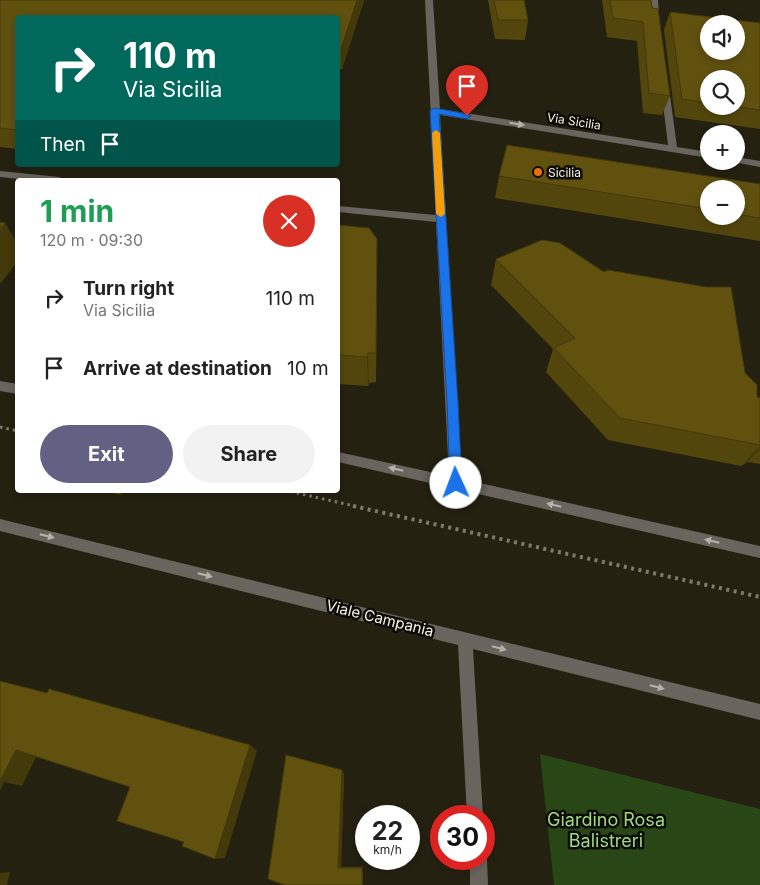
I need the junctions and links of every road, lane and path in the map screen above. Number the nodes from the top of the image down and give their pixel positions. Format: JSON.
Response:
{"nodes":[{"id":1,"x":429,"y":0,"type":"edge"},
{"id":2,"x":654,"y":0,"type":"edge"},
{"id":3,"x":659,"y":38,"type":"edge"},
{"id":4,"x":664,"y":75,"type":"edge"},
{"id":5,"x":434,"y":111,"type":"junction"},
{"id":6,"x":673,"y":150,"type":"junction"},
{"id":7,"x":700,"y":154,"type":"edge"},
{"id":8,"x":745,"y":162,"type":"edge"},
{"id":9,"x":760,"y":164,"type":"edge"},
{"id":10,"x":0,"y":174,"type":"edge"},
{"id":11,"x":39,"y":178,"type":"edge"},
{"id":12,"x":340,"y":209,"type":"edge"},
{"id":13,"x":441,"y":219,"type":"junction"},
{"id":14,"x":0,"y":386,"type":"edge"},
{"id":15,"x":15,"y":388,"type":"edge"},
{"id":16,"x":0,"y":426,"type":"edge"},
{"id":17,"x":15,"y":429,"type":"edge"},
{"id":18,"x":340,"y":457,"type":"edge"},
{"id":19,"x":456,"y":483,"type":"junction"},
{"id":20,"x":297,"y":493,"type":"edge"},
{"id":21,"x":0,"y":525,"type":"edge"},
{"id":22,"x":760,"y":552,"type":"edge"},
{"id":23,"x":760,"y":597,"type":"edge"},
{"id":24,"x":465,"y":639,"type":"junction"},
{"id":25,"x":760,"y":712,"type":"edge"},
{"id":26,"x":474,"y":805,"type":"edge"},
{"id":27,"x":478,"y":870,"type":"edge"},
{"id":28,"x":479,"y":885,"type":"edge"}],
"edges":[{"from":1,"to":5,"type":"street"},
{"from":2,"to":3,"type":"street"},
{"from":4,"to":6,"type":"street"},
{"from":5,"to":6,"type":"street","name":"Via Sicilia","one_way":true},
{"from":5,"to":13,"type":"street"},
{"from":6,"to":7,"type":"street","name":"Via Sicilia"},
{"from":8,"to":9,"type":"street"},
{"from":10,"to":11,"type":"street"},
{"from":12,"to":13,"type":"street"},
{"from":13,"to":19,"type":"street"},
{"from":14,"to":15,"type":"street"},
{"from":16,"to":17,"type":"path"},
{"from":19,"to":18,"type":"street","one_way":true},
{"from":22,"to":19,"type":"street","one_way":true},
{"from":20,"to":23,"type":"path"},
{"from":21,"to":24,"type":"street","name":"Viale Campania","one_way":true},
{"from":24,"to":25,"type":"street","name":"Viale Campania","one_way":true},
{"from":24,"to":26,"type":"street"},
{"from":27,"to":28,"type":"street"}]}
